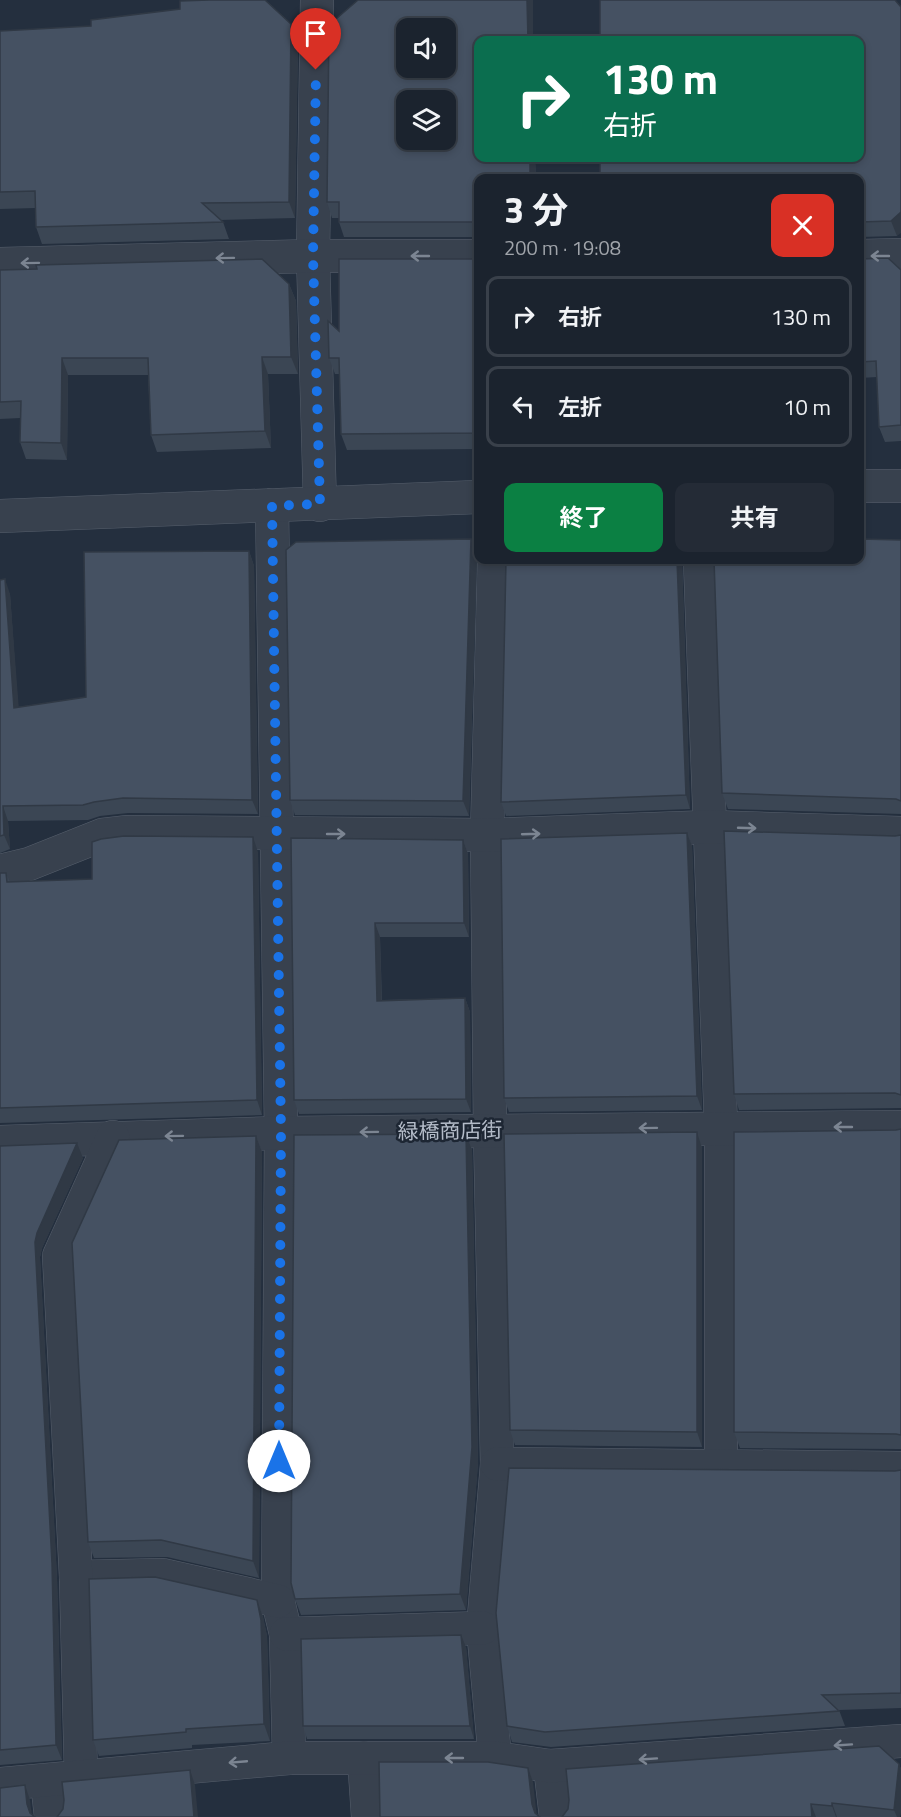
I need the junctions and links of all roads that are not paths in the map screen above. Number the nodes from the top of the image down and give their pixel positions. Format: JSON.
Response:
{"nodes":[{"id":1,"x":317,"y":0,"type":"edge"},
{"id":2,"x":901,"y":255,"type":"edge"},
{"id":3,"x":313,"y":256,"type":"junction"},
{"id":4,"x":474,"y":256,"type":"edge"},
{"id":5,"x":864,"y":256,"type":"edge"},
{"id":6,"x":0,"y":264,"type":"edge"},
{"id":7,"x":864,"y":486,"type":"edge"},
{"id":8,"x":901,"y":486,"type":"edge"},
{"id":9,"x":474,"y":497,"type":"edge"},
{"id":10,"x":320,"y":504,"type":"junction"},
{"id":11,"x":272,"y":506,"type":"junction"},
{"id":12,"x":0,"y":516,"type":"edge"},
{"id":13,"x":494,"y":564,"type":"edge"},
{"id":14,"x":700,"y":564,"type":"edge"},
{"id":15,"x":710,"y":827,"type":"junction"},
{"id":16,"x":901,"y":833,"type":"edge"},
{"id":17,"x":277,"y":834,"type":"junction"},
{"id":18,"x":487,"y":835,"type":"junction"},
{"id":19,"x":0,"y":871,"type":"edge"},
{"id":20,"x":721,"y":1127,"type":"junction"},
{"id":21,"x":901,"y":1127,"type":"edge"},
{"id":22,"x":490,"y":1130,"type":"junction"},
{"id":23,"x":281,"y":1133,"type":"junction"},
{"id":24,"x":113,"y":1137,"type":"junction"},
{"id":25,"x":0,"y":1142,"type":"edge"},
{"id":26,"x":497,"y":1464,"type":"junction"},
{"id":27,"x":721,"y":1465,"type":"junction"},
{"id":28,"x":901,"y":1468,"type":"edge"},
{"id":29,"x":76,"y":1577,"type":"junction"},
{"id":30,"x":278,"y":1601,"type":"junction"},
{"id":31,"x":483,"y":1628,"type":"junction"},
{"id":32,"x":286,"y":1634,"type":"junction"},
{"id":33,"x":901,"y":1741,"type":"edge"},
{"id":34,"x":289,"y":1758,"type":"junction"},
{"id":35,"x":364,"y":1758,"type":"junction"},
{"id":36,"x":495,"y":1758,"type":"junction"},
{"id":37,"x":550,"y":1766,"type":"junction"},
{"id":38,"x":81,"y":1777,"type":"junction"},
{"id":39,"x":47,"y":1781,"type":"junction"},
{"id":40,"x":0,"y":1785,"type":"edge"},
{"id":41,"x":51,"y":1817,"type":"edge"},
{"id":42,"x":368,"y":1817,"type":"edge"},
{"id":43,"x":556,"y":1817,"type":"edge"}],
"edges":[{"from":1,"to":3,"type":"street"},
{"from":2,"to":5,"type":"street","one_way":true},
{"from":4,"to":3,"type":"street","one_way":true},
{"from":3,"to":6,"type":"street","one_way":true},
{"from":3,"to":10,"type":"street"},
{"from":7,"to":8,"type":"street"},
{"from":9,"to":10,"type":"street"},
{"from":10,"to":11,"type":"street"},
{"from":11,"to":12,"type":"street"},
{"from":11,"to":17,"type":"street"},
{"from":13,"to":18,"type":"street"},
{"from":14,"to":15,"type":"street"},
{"from":15,"to":16,"type":"street","one_way":true},
{"from":18,"to":15,"type":"street","one_way":true},
{"from":15,"to":20,"type":"street"},
{"from":17,"to":18,"type":"street","one_way":true},
{"from":17,"to":19,"type":"street"},
{"from":17,"to":23,"type":"street"},
{"from":18,"to":22,"type":"street"},
{"from":21,"to":20,"type":"street","name":"緑橋商店街","one_way":true},
{"from":20,"to":22,"type":"street","name":"緑橋商店街","one_way":true},
{"from":20,"to":27,"type":"street"},
{"from":22,"to":23,"type":"street","name":"緑橋商店街","one_way":true},
{"from":22,"to":26,"type":"street"},
{"from":23,"to":24,"type":"street","name":"緑橋商店街","one_way":true},
{"from":23,"to":30,"type":"street"},
{"from":24,"to":25,"type":"street","name":"緑橋商店街"},
{"from":24,"to":29,"type":"street"},
{"from":26,"to":27,"type":"street"},
{"from":26,"to":31,"type":"street"},
{"from":27,"to":28,"type":"street"},
{"from":29,"to":30,"type":"street"},
{"from":29,"to":38,"type":"street"},
{"from":30,"to":32,"type":"street"},
{"from":31,"to":32,"type":"street"},
{"from":31,"to":36,"type":"street"},
{"from":32,"to":34,"type":"street"},
{"from":33,"to":37,"type":"street","one_way":true},
{"from":34,"to":35,"type":"street"},
{"from":34,"to":38,"type":"street","one_way":true},
{"from":36,"to":35,"type":"street","one_way":true},
{"from":35,"to":42,"type":"street"},
{"from":36,"to":37,"type":"street"},
{"from":37,"to":43,"type":"street"},
{"from":38,"to":39,"type":"street"},
{"from":39,"to":40,"type":"street"},
{"from":39,"to":41,"type":"street"}]}
